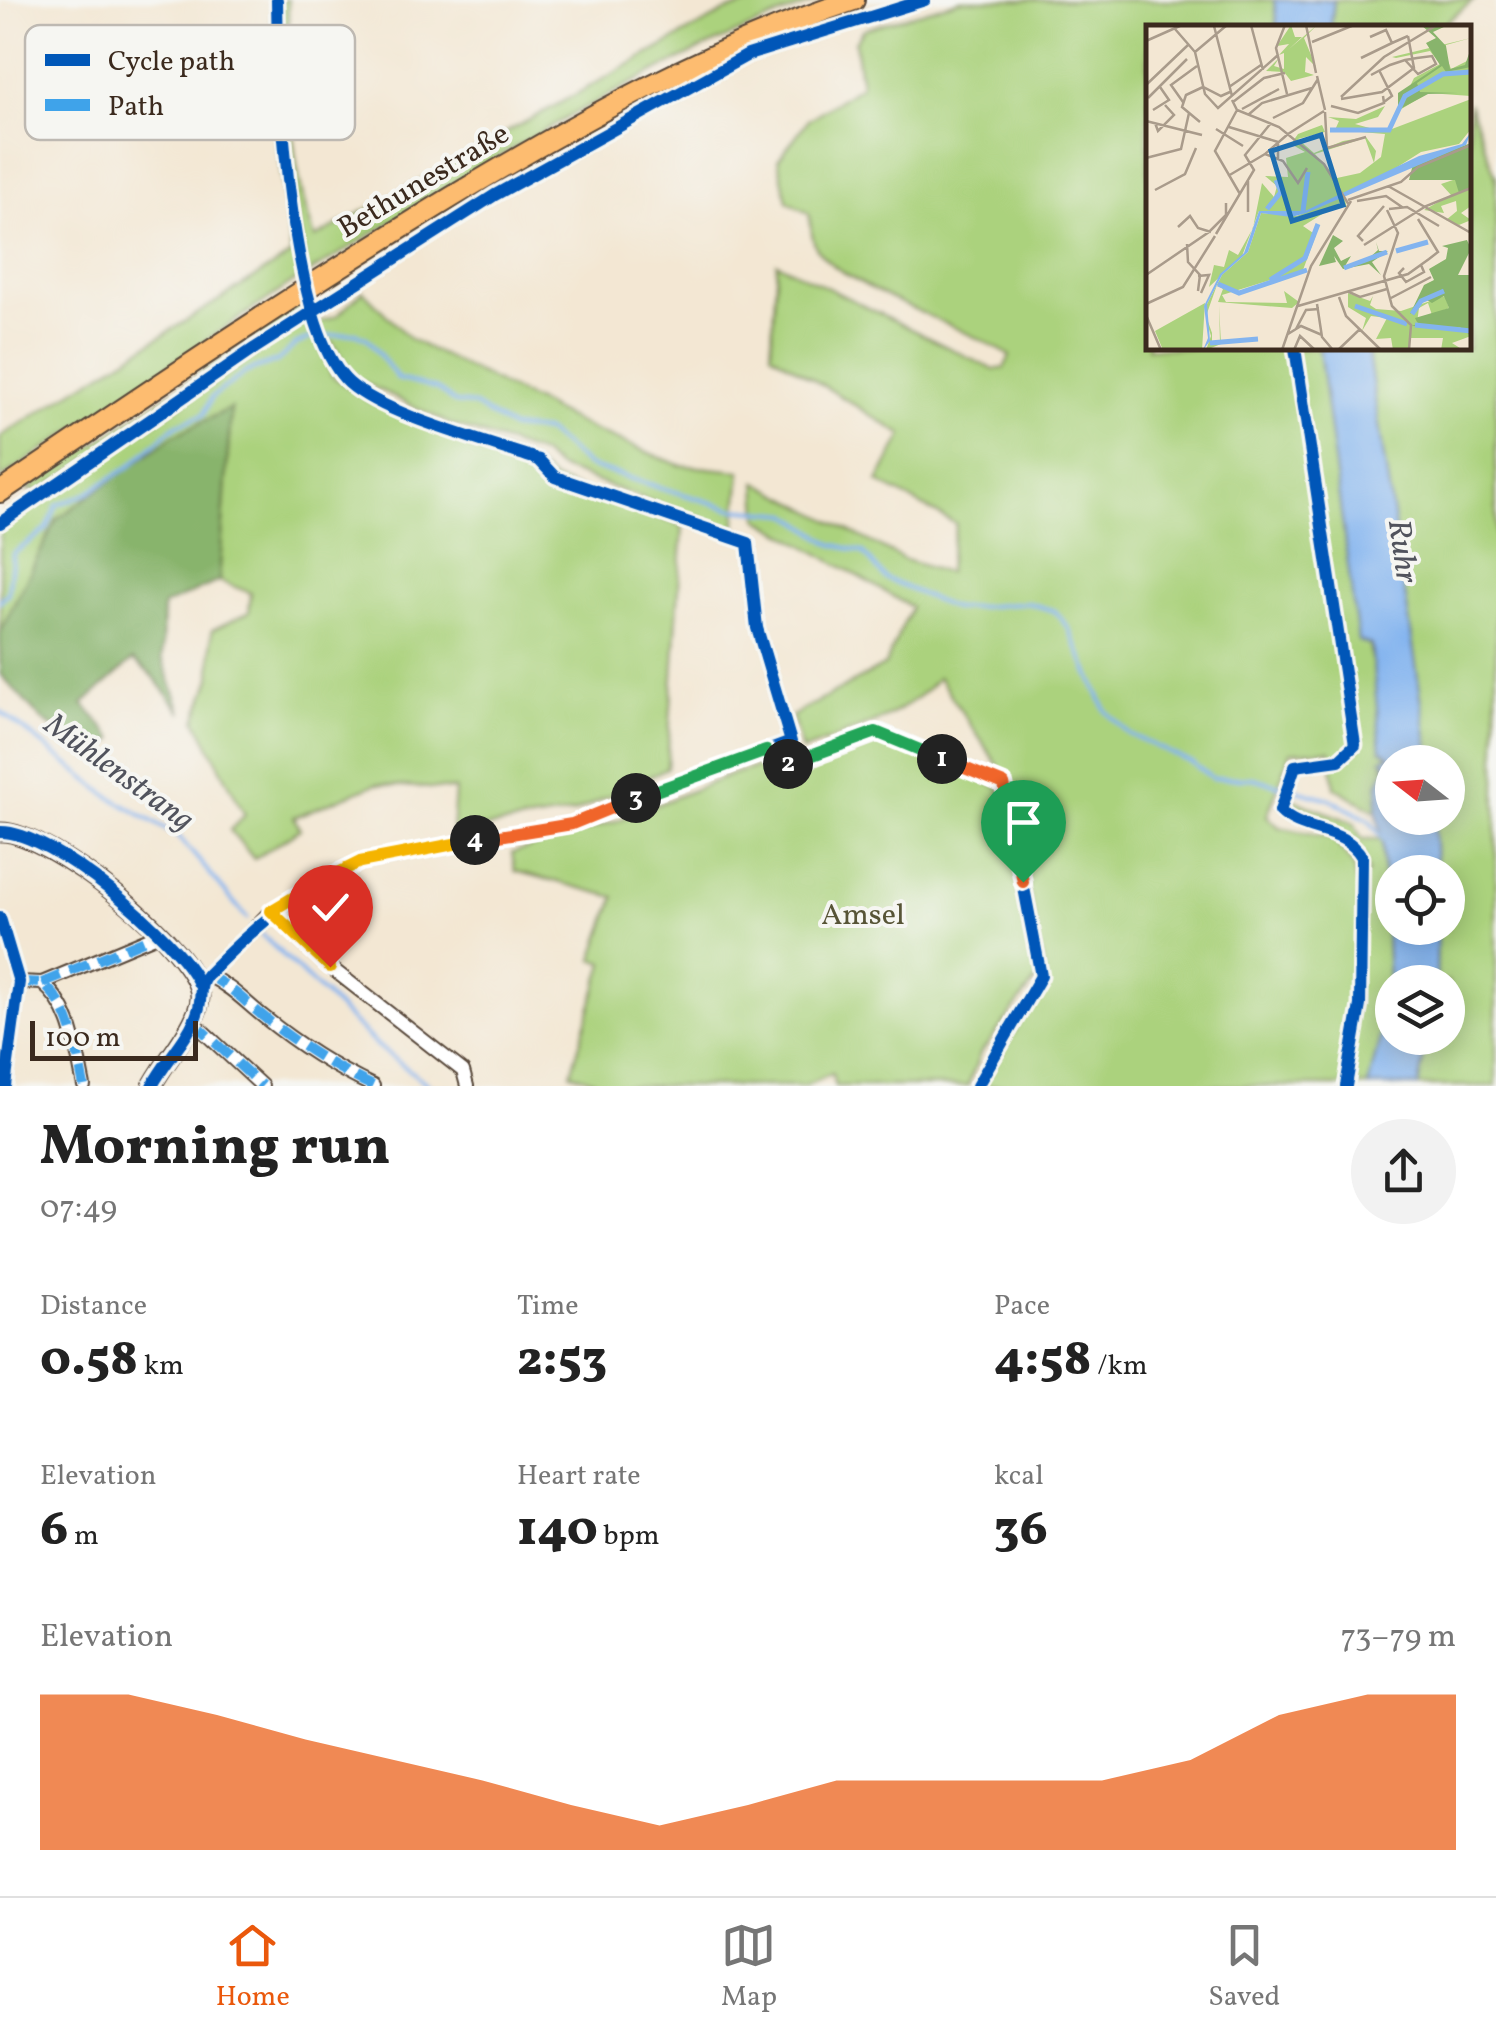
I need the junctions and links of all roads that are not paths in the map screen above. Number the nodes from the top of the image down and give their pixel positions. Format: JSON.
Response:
{"nodes":[{"id":1,"x":854,"y":0,"type":"edge"},
{"id":2,"x":555,"y":477,"type":"dead end"},
{"id":3,"x":12,"y":484,"type":"edge"},
{"id":4,"x":0,"y":832,"type":"edge"},
{"id":5,"x":271,"y":911,"type":"junction"},
{"id":6,"x":0,"y":918,"type":"edge"},
{"id":7,"x":157,"y":935,"type":"junction"},
{"id":8,"x":4,"y":943,"type":"edge"},
{"id":9,"x":203,"y":979,"type":"junction"},
{"id":10,"x":19,"y":982,"type":"junction"},
{"id":11,"x":42,"y":982,"type":"junction"},
{"id":12,"x":193,"y":1022,"type":"junction"},
{"id":13,"x":4,"y":1081,"type":"edge"},
{"id":14,"x":349,"y":1081,"type":"edge"},
{"id":15,"x":84,"y":1086,"type":"edge"},
{"id":16,"x":152,"y":1086,"type":"edge"},
{"id":17,"x":262,"y":1086,"type":"edge"},
{"id":18,"x":373,"y":1086,"type":"edge"},
{"id":19,"x":468,"y":1086,"type":"edge"}],
"edges":[{"from":1,"to":3,"type":"main road","name":"Bethunestraße"},
{"from":2,"to":5,"type":"street"},
{"from":4,"to":7,"type":"street"},
{"from":5,"to":9,"type":"street"},
{"from":5,"to":19,"type":"street"},
{"from":6,"to":8,"type":"street"},
{"from":7,"to":9,"type":"street"},
{"from":7,"to":11,"type":"street"},
{"from":8,"to":10,"type":"street"},
{"from":9,"to":12,"type":"street"},
{"from":9,"to":14,"type":"street"},
{"from":10,"to":11,"type":"street"},
{"from":10,"to":13,"type":"street"},
{"from":11,"to":15,"type":"street"},
{"from":12,"to":16,"type":"street"},
{"from":12,"to":17,"type":"street"},
{"from":14,"to":18,"type":"street"}]}
